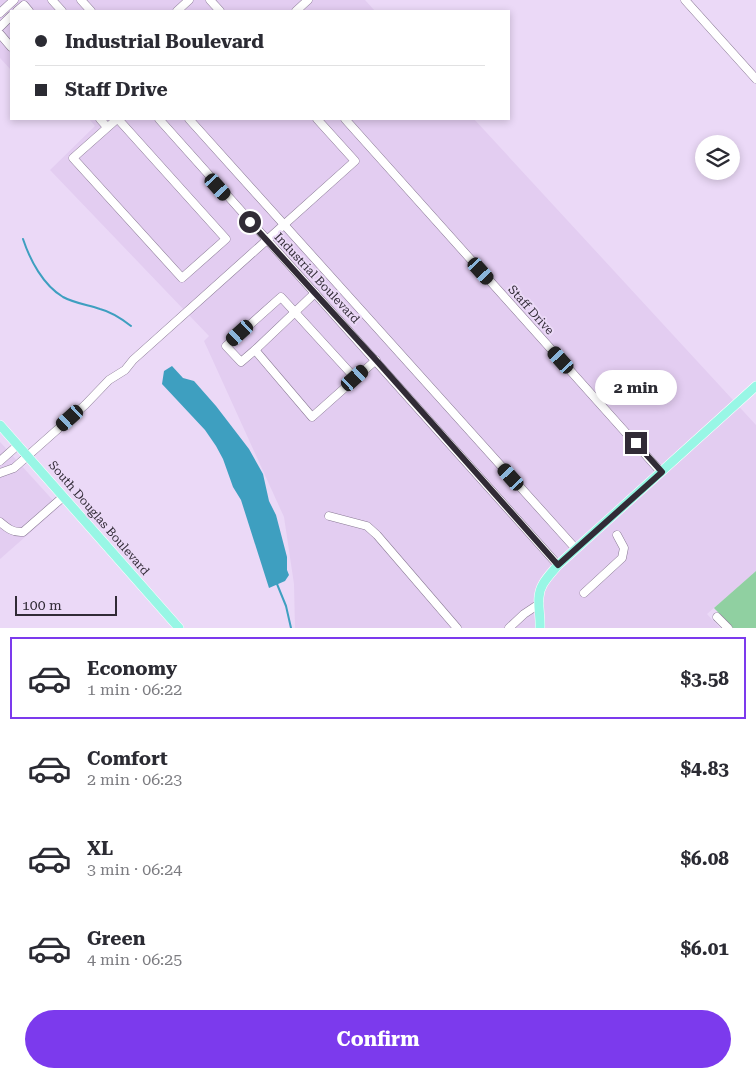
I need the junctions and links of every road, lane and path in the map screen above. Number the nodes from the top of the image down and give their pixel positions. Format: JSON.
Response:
{"nodes":[{"id":1,"x":14,"y":0,"type":"edge"},
{"id":2,"x":52,"y":0,"type":"edge"},
{"id":3,"x":81,"y":0,"type":"edge"},
{"id":4,"x":189,"y":0,"type":"edge"},
{"id":5,"x":210,"y":0,"type":"edge"},
{"id":6,"x":308,"y":0,"type":"edge"},
{"id":7,"x":685,"y":0,"type":"edge"},
{"id":8,"x":18,"y":10,"type":"edge"},
{"id":9,"x":28,"y":10,"type":"edge"},
{"id":10,"x":61,"y":10,"type":"edge"},
{"id":11,"x":91,"y":10,"type":"edge"},
{"id":12,"x":178,"y":10,"type":"edge"},
{"id":13,"x":219,"y":10,"type":"edge"},
{"id":14,"x":297,"y":10,"type":"edge"},
{"id":15,"x":0,"y":13,"type":"edge"},
{"id":16,"x":10,"y":17,"type":"edge"},
{"id":17,"x":0,"y":27,"type":"edge"},
{"id":18,"x":0,"y":34,"type":"edge"},
{"id":19,"x":10,"y":46,"type":"edge"},
{"id":20,"x":756,"y":79,"type":"edge"},
{"id":21,"x":101,"y":120,"type":"edge"},
{"id":22,"x":116,"y":120,"type":"edge"},
{"id":23,"x":118,"y":120,"type":"edge"},
{"id":24,"x":159,"y":120,"type":"edge"},
{"id":25,"x":189,"y":120,"type":"edge"},
{"id":26,"x":318,"y":120,"type":"edge"},
{"id":27,"x":345,"y":120,"type":"edge"},
{"id":28,"x":107,"y":127,"type":"junction"},
{"id":29,"x":287,"y":228,"type":"junction"},
{"id":30,"x":267,"y":241,"type":"junction"},
{"id":31,"x":315,"y":293,"type":"junction"},
{"id":32,"x":295,"y":312,"type":"junction"},
{"id":33,"x":255,"y":350,"type":"junction"},
{"id":34,"x":376,"y":360,"type":"junction"},
{"id":35,"x":355,"y":378,"type":"junction"},
{"id":36,"x":756,"y":386,"type":"edge"},
{"id":37,"x":0,"y":425,"type":"edge"},
{"id":38,"x":18,"y":445,"type":"junction"},
{"id":39,"x":28,"y":456,"type":"junction"},
{"id":40,"x":0,"y":461,"type":"edge"},
{"id":41,"x":662,"y":472,"type":"junction"},
{"id":42,"x":0,"y":473,"type":"edge"},
{"id":43,"x":63,"y":497,"type":"junction"},
{"id":44,"x":329,"y":516,"type":"dead end"},
{"id":45,"x":0,"y":522,"type":"edge"},
{"id":46,"x":617,"y":535,"type":"dead end"},
{"id":47,"x":576,"y":549,"type":"junction"},
{"id":48,"x":558,"y":565,"type":"junction"},
{"id":49,"x":584,"y":593,"type":"dead end"},
{"id":50,"x":539,"y":604,"type":"junction"},
{"id":51,"x":717,"y":617,"type":"dead end"},
{"id":52,"x":179,"y":628,"type":"edge"},
{"id":53,"x":457,"y":628,"type":"edge"},
{"id":54,"x":509,"y":628,"type":"edge"},
{"id":55,"x":540,"y":628,"type":"edge"},
{"id":56,"x":728,"y":628,"type":"edge"}],
"edges":[{"from":1,"to":15,"type":"street"},
{"from":2,"to":10,"type":"street"},
{"from":3,"to":11,"type":"street"},
{"from":4,"to":12,"type":"street"},
{"from":5,"to":13,"type":"street"},
{"from":6,"to":14,"type":"street"},
{"from":7,"to":20,"type":"street"},
{"from":8,"to":9,"type":"street"},
{"from":16,"to":17,"type":"street"},
{"from":18,"to":19,"type":"street"},
{"from":21,"to":28,"type":"street"},
{"from":22,"to":28,"type":"street"},
{"from":23,"to":28,"type":"street"},
{"from":24,"to":30,"type":"street","name":"Industrial Boulevard"},
{"from":25,"to":29,"type":"street"},
{"from":26,"to":29,"type":"street"},
{"from":27,"to":41,"type":"street","name":"Staff Drive"},
{"from":29,"to":30,"type":"street"},
{"from":29,"to":47,"type":"street"},
{"from":30,"to":31,"type":"street","name":"Industrial Boulevard"},
{"from":30,"to":39,"type":"street"},
{"from":31,"to":32,"type":"street"},
{"from":31,"to":34,"type":"street","name":"Industrial Boulevard"},
{"from":32,"to":33,"type":"street"},
{"from":32,"to":33,"type":"street"},
{"from":32,"to":35,"type":"street"},
{"from":33,"to":35,"type":"street"},
{"from":34,"to":35,"type":"street"},
{"from":34,"to":48,"type":"street","name":"Industrial Boulevard"},
{"from":36,"to":41,"type":"main road"},
{"from":37,"to":38,"type":"main road","name":"South Douglas Boulevard"},
{"from":38,"to":39,"type":"main road","name":"South Douglas Boulevard"},
{"from":38,"to":40,"type":"street"},
{"from":39,"to":42,"type":"street"},
{"from":39,"to":43,"type":"main road","name":"South Douglas Boulevard"},
{"from":41,"to":47,"type":"main road"},
{"from":43,"to":45,"type":"street"},
{"from":43,"to":52,"type":"main road","name":"South Douglas Boulevard"},
{"from":44,"to":53,"type":"street"},
{"from":46,"to":49,"type":"street"},
{"from":47,"to":48,"type":"main road"},
{"from":48,"to":50,"type":"main road"},
{"from":50,"to":54,"type":"street"},
{"from":50,"to":55,"type":"main road"},
{"from":51,"to":56,"type":"street"}]}
